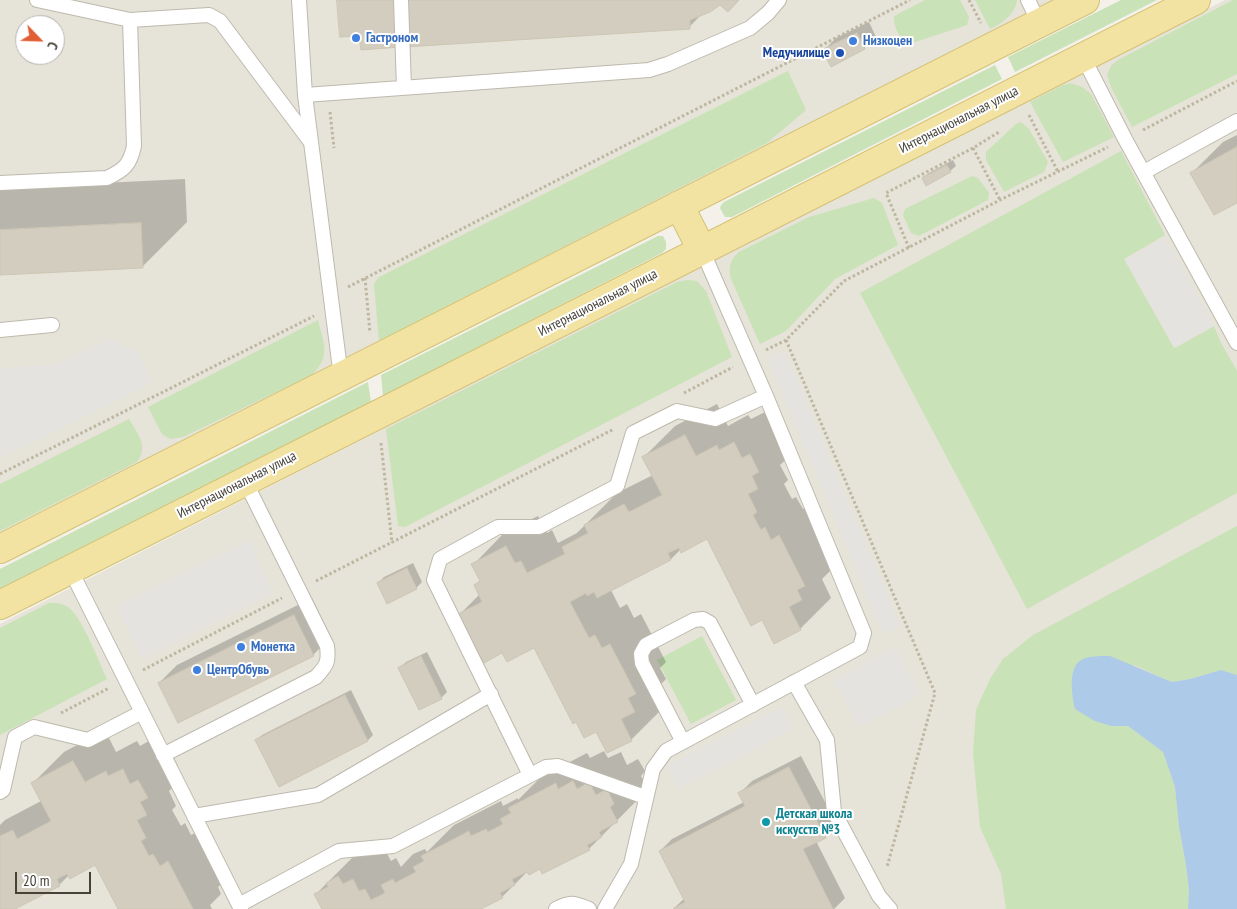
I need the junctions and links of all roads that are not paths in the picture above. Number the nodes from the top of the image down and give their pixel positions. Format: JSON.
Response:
{"nodes":[{"id":1,"x":37,"y":0,"type":"edge"},
{"id":2,"x":298,"y":0,"type":"edge"},
{"id":3,"x":401,"y":0,"type":"edge"},
{"id":4,"x":778,"y":0,"type":"edge"},
{"id":5,"x":1085,"y":0,"type":"edge"},
{"id":6,"x":1196,"y":0,"type":"edge"},
{"id":7,"x":1034,"y":12,"type":"edge"},
{"id":8,"x":130,"y":20,"type":"junction"},
{"id":9,"x":1083,"y":57,"type":"junction"},
{"id":10,"x":404,"y":88,"type":"junction"},
{"id":11,"x":305,"y":95,"type":"junction"},
{"id":12,"x":1237,"y":121,"type":"edge"},
{"id":13,"x":310,"y":142,"type":"junction"},
{"id":14,"x":1144,"y":172,"type":"junction"},
{"id":15,"x":0,"y":184,"type":"edge"},
{"id":16,"x":679,"y":205,"type":"junction"},
{"id":17,"x":702,"y":250,"type":"junction"},
{"id":18,"x":52,"y":324,"type":"dead end"},
{"id":19,"x":0,"y":330,"type":"edge"},
{"id":20,"x":1237,"y":343,"type":"edge"},
{"id":21,"x":341,"y":377,"type":"junction"},
{"id":22,"x":766,"y":396,"type":"junction"},
{"id":23,"x":245,"y":481,"type":"junction"},
{"id":24,"x":0,"y":549,"type":"edge"},
{"id":25,"x":70,"y":569,"type":"junction"},
{"id":26,"x":0,"y":605,"type":"edge"},
{"id":27,"x":794,"y":682,"type":"junction"},
{"id":28,"x":491,"y":694,"type":"junction"},
{"id":29,"x":753,"y":704,"type":"junction"},
{"id":30,"x":142,"y":712,"type":"junction"},
{"id":31,"x":683,"y":742,"type":"junction"},
{"id":32,"x":163,"y":755,"type":"junction"},
{"id":33,"x":530,"y":775,"type":"junction"},
{"id":34,"x":0,"y":792,"type":"edge"},
{"id":35,"x":645,"y":797,"type":"junction"},
{"id":36,"x":194,"y":816,"type":"junction"},
{"id":37,"x":240,"y":907,"type":"edge"},
{"id":38,"x":556,"y":909,"type":"edge"},
{"id":39,"x":589,"y":909,"type":"edge"},
{"id":40,"x":606,"y":909,"type":"edge"},
{"id":41,"x":890,"y":909,"type":"edge"}],
"edges":[{"from":1,"to":8,"type":"lane"},
{"from":2,"to":11,"type":"lane"},
{"from":3,"to":10,"type":"lane"},
{"from":4,"to":10,"type":"lane"},
{"from":5,"to":7,"type":"main road"},
{"from":6,"to":9,"type":"main road","name":"Интернациональная улица"},
{"from":7,"to":16,"type":"main road"},
{"from":8,"to":13,"type":"lane"},
{"from":8,"to":15,"type":"lane"},
{"from":9,"to":14,"type":"lane"},
{"from":9,"to":17,"type":"main road","name":"Интернациональная улица"},
{"from":10,"to":11,"type":"lane"},
{"from":11,"to":13,"type":"lane"},
{"from":12,"to":14,"type":"lane"},
{"from":13,"to":21,"type":"lane"},
{"from":14,"to":20,"type":"lane"},
{"from":16,"to":17,"type":"main road"},
{"from":16,"to":21,"type":"main road"},
{"from":17,"to":22,"type":"lane"},
{"from":17,"to":23,"type":"main road","name":"Интернациональная улица"},
{"from":18,"to":19,"type":"lane"},
{"from":21,"to":24,"type":"main road"},
{"from":22,"to":27,"type":"lane"},
{"from":22,"to":28,"type":"lane"},
{"from":23,"to":25,"type":"main road","name":"Интернациональная улица"},
{"from":23,"to":32,"type":"lane"},
{"from":25,"to":26,"type":"main road","name":"Интернациональная улица"},
{"from":25,"to":30,"type":"lane"},
{"from":27,"to":29,"type":"lane"},
{"from":27,"to":41,"type":"lane"},
{"from":28,"to":33,"type":"lane"},
{"from":28,"to":36,"type":"lane"},
{"from":29,"to":31,"type":"lane"},
{"from":29,"to":31,"type":"lane"},
{"from":30,"to":32,"type":"lane"},
{"from":30,"to":34,"type":"lane"},
{"from":31,"to":35,"type":"lane"},
{"from":32,"to":36,"type":"lane"},
{"from":33,"to":35,"type":"lane"},
{"from":33,"to":37,"type":"lane"},
{"from":35,"to":40,"type":"lane"},
{"from":36,"to":37,"type":"lane"},
{"from":38,"to":39,"type":"lane"}]}
